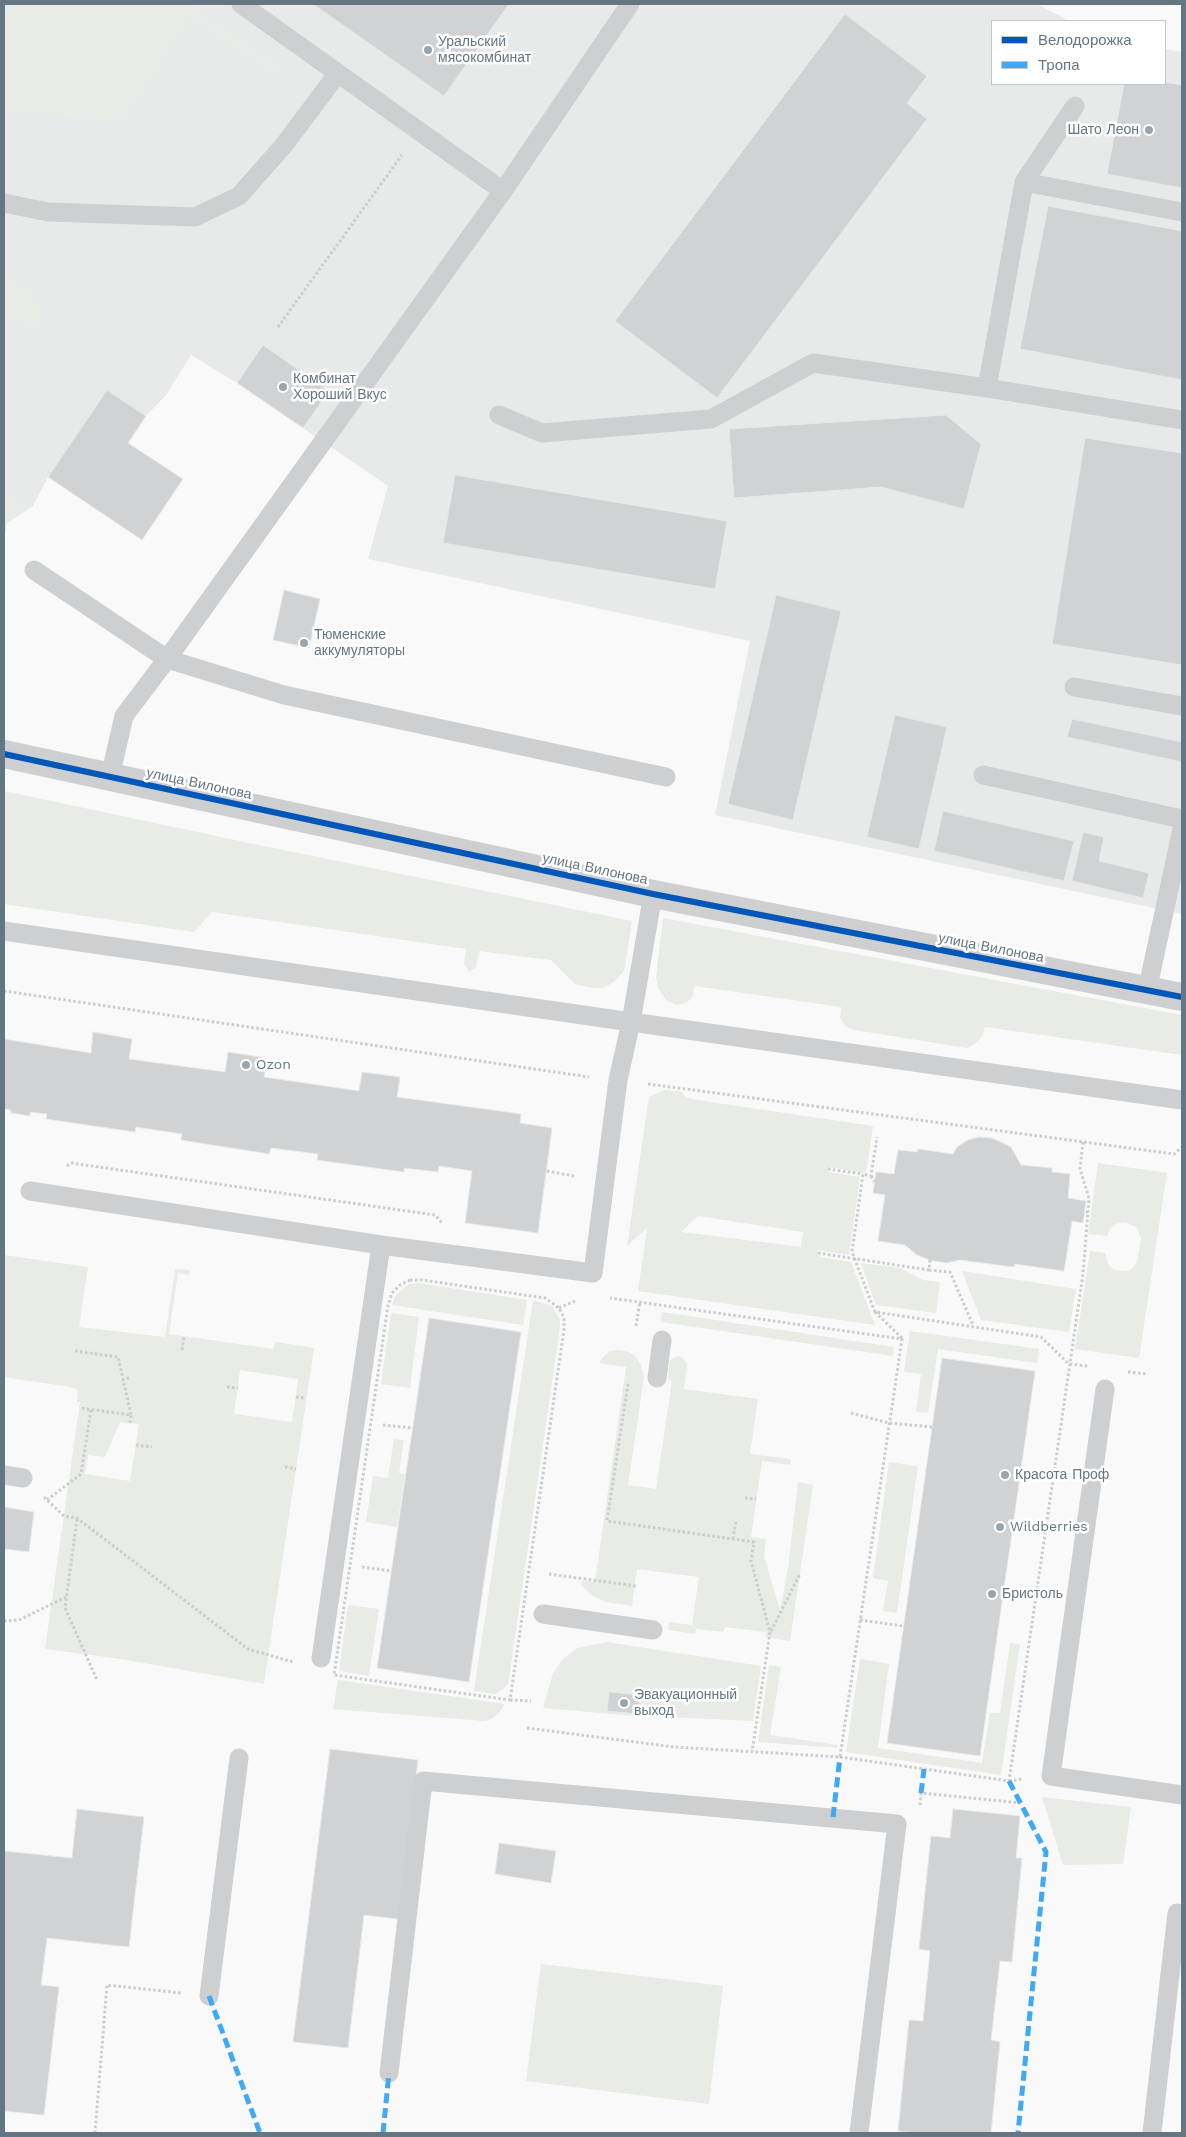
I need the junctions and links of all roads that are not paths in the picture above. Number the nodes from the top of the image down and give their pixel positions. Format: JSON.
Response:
{"nodes":[{"id":1,"x":241,"y":4,"type":"edge"},
{"id":2,"x":630,"y":4,"type":"edge"},
{"id":3,"x":338,"y":72,"type":"junction"},
{"id":4,"x":1075,"y":106,"type":"dead end"},
{"id":5,"x":1024,"y":182,"type":"junction"},
{"id":6,"x":503,"y":191,"type":"junction"},
{"id":7,"x":4,"y":202,"type":"edge"},
{"id":8,"x":1182,"y":212,"type":"edge"},
{"id":9,"x":987,"y":388,"type":"junction"},
{"id":10,"x":500,"y":415,"type":"dead end"},
{"id":11,"x":1182,"y":420,"type":"edge"},
{"id":12,"x":34,"y":570,"type":"dead end"},
{"id":13,"x":167,"y":658,"type":"junction"},
{"id":14,"x":1074,"y":687,"type":"dead end"},
{"id":15,"x":1182,"y":706,"type":"edge"},
{"id":16,"x":4,"y":754,"type":"edge"},
{"id":17,"x":983,"y":775,"type":"dead end"},
{"id":18,"x":110,"y":777,"type":"junction"},
{"id":19,"x":666,"y":777,"type":"dead end"},
{"id":20,"x":1182,"y":819,"type":"edge"},
{"id":21,"x":1182,"y":829,"type":"edge"},
{"id":22,"x":653,"y":894,"type":"junction"},
{"id":23,"x":4,"y":932,"type":"edge"},
{"id":24,"x":1147,"y":991,"type":"junction"},
{"id":25,"x":1182,"y":997,"type":"edge"},
{"id":26,"x":631,"y":1022,"type":"junction"},
{"id":27,"x":1182,"y":1100,"type":"edge"},
{"id":28,"x":30,"y":1191,"type":"road end"},
{"id":29,"x":381,"y":1245,"type":"junction"},
{"id":30,"x":662,"y":1340,"type":"dead end"},
{"id":31,"x":656,"y":1378,"type":"dead end"},
{"id":32,"x":1105,"y":1389,"type":"dead end"},
{"id":33,"x":4,"y":1475,"type":"edge"},
{"id":34,"x":23,"y":1478,"type":"dead end"},
{"id":35,"x":543,"y":1614,"type":"dead end"},
{"id":36,"x":653,"y":1630,"type":"dead end"},
{"id":37,"x":325,"y":1666,"type":"road end"},
{"id":38,"x":239,"y":1758,"type":"dead end"},
{"id":39,"x":1182,"y":1795,"type":"edge"},
{"id":40,"x":1177,"y":1913,"type":"dead end"},
{"id":41,"x":209,"y":1996,"type":"road end"},
{"id":42,"x":389,"y":2073,"type":"dead end"},
{"id":43,"x":859,"y":2133,"type":"edge"},
{"id":44,"x":1152,"y":2133,"type":"edge"}],
"edges":[{"from":1,"to":3,"type":"lane"},
{"from":2,"to":6,"type":"lane"},
{"from":3,"to":6,"type":"lane"},
{"from":3,"to":7,"type":"lane"},
{"from":4,"to":5,"type":"lane"},
{"from":5,"to":8,"type":"lane"},
{"from":5,"to":9,"type":"lane"},
{"from":6,"to":13,"type":"lane"},
{"from":9,"to":10,"type":"lane"},
{"from":9,"to":11,"type":"lane"},
{"from":12,"to":13,"type":"lane"},
{"from":13,"to":18,"type":"lane"},
{"from":13,"to":19,"type":"lane"},
{"from":14,"to":15,"type":"lane"},
{"from":16,"to":18,"type":"street","name":"улица Вилонова"},
{"from":17,"to":20,"type":"lane"},
{"from":18,"to":22,"type":"street","name":"улица Вилонова"},
{"from":21,"to":24,"type":"lane"},
{"from":22,"to":24,"type":"street","name":"улица Вилонова"},
{"from":22,"to":26,"type":"lane"},
{"from":23,"to":26,"type":"lane"},
{"from":24,"to":25,"type":"street","name":"улица Вилонова"},
{"from":26,"to":27,"type":"lane"},
{"from":26,"to":29,"type":"lane"},
{"from":28,"to":29,"type":"lane"},
{"from":29,"to":37,"type":"lane"},
{"from":30,"to":31,"type":"lane"},
{"from":32,"to":39,"type":"lane"},
{"from":33,"to":34,"type":"lane"},
{"from":35,"to":36,"type":"lane"},
{"from":38,"to":41,"type":"lane"},
{"from":40,"to":44,"type":"lane"},
{"from":42,"to":43,"type":"lane"}]}
